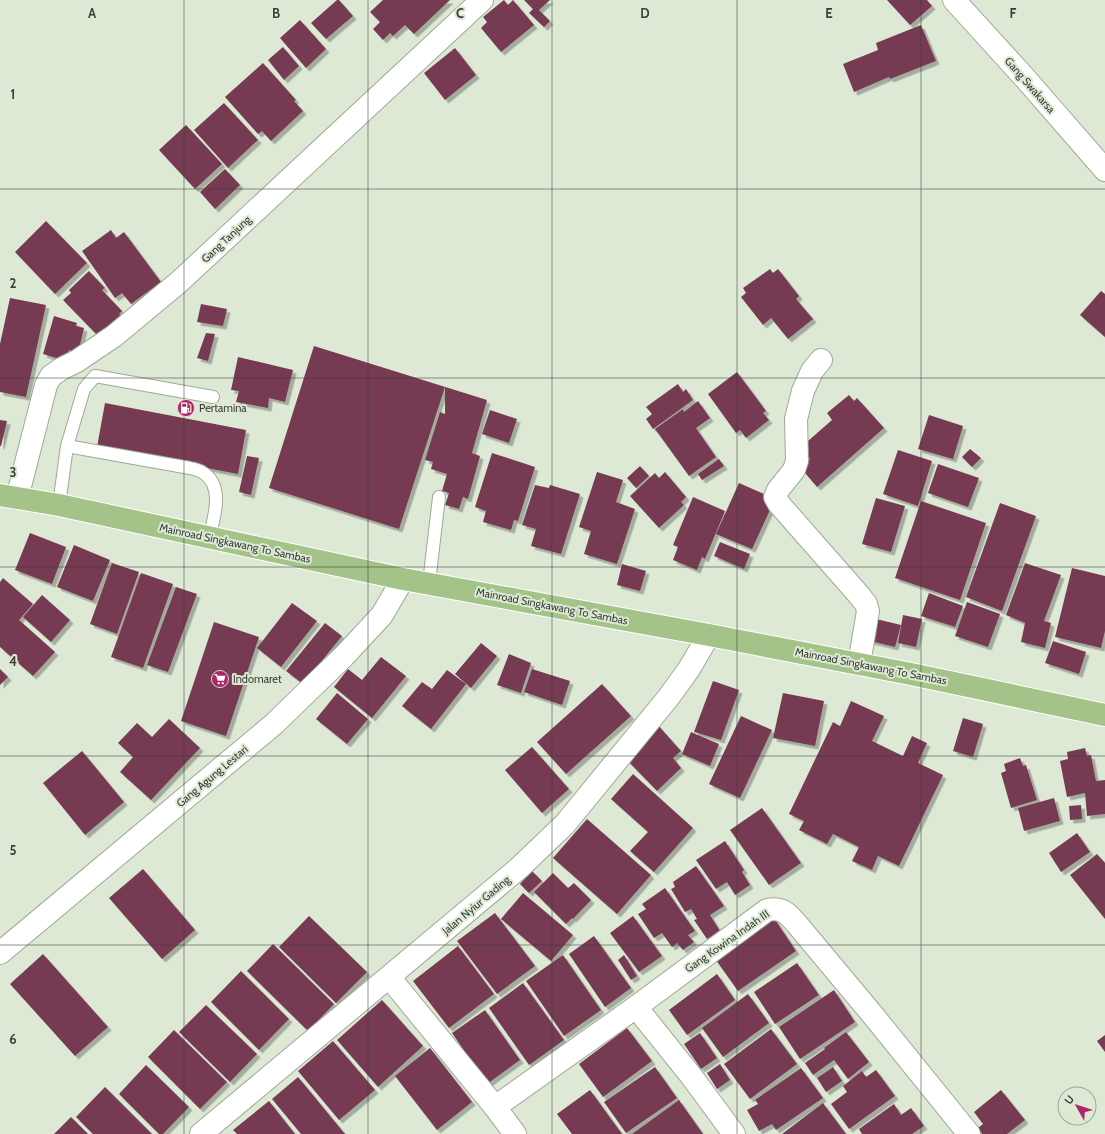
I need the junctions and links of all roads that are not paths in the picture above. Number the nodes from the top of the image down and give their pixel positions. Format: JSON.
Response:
{"nodes":[{"id":1,"x":482,"y":0,"type":"edge"},
{"id":2,"x":954,"y":0,"type":"edge"},
{"id":3,"x":1105,"y":170,"type":"edge"},
{"id":4,"x":821,"y":360,"type":"dead end"},
{"id":5,"x":213,"y":397,"type":"dead end"},
{"id":6,"x":67,"y":446,"type":"junction"},
{"id":7,"x":9,"y":497,"type":"edge"},
{"id":8,"x":439,"y":497,"type":"dead end"},
{"id":9,"x":59,"y":504,"type":"junction"},
{"id":10,"x":210,"y":538,"type":"junction"},
{"id":11,"x":403,"y":579,"type":"junction"},
{"id":12,"x":429,"y":583,"type":"junction"},
{"id":13,"x":709,"y":635,"type":"junction"},
{"id":14,"x":860,"y":655,"type":"junction"},
{"id":15,"x":1105,"y":715,"type":"edge"},
{"id":16,"x":0,"y":953,"type":"edge"},
{"id":17,"x":389,"y":977,"type":"junction"},
{"id":18,"x":636,"y":1007,"type":"junction"},
{"id":19,"x":495,"y":1106,"type":"junction"},
{"id":20,"x":201,"y":1134,"type":"edge"},
{"id":21,"x":515,"y":1134,"type":"edge"},
{"id":22,"x":734,"y":1134,"type":"edge"},
{"id":23,"x":969,"y":1134,"type":"edge"}],
"edges":[{"from":1,"to":7,"type":"street","name":"Gang Tanjung"},
{"from":2,"to":3,"type":"street","name":"Gang Swakarsa"},
{"from":4,"to":14,"type":"street"},
{"from":5,"to":6,"type":"lane"},
{"from":6,"to":9,"type":"lane"},
{"from":6,"to":10,"type":"lane"},
{"from":7,"to":9,"type":"main road","name":"Mainroad Singkawang To Sambas"},
{"from":8,"to":12,"type":"lane"},
{"from":9,"to":10,"type":"main road","name":"Mainroad Singkawang To Sambas"},
{"from":10,"to":11,"type":"main road","name":"Mainroad Singkawang To Sambas"},
{"from":11,"to":12,"type":"main road","name":"Mainroad Singkawang To Sambas"},
{"from":11,"to":16,"type":"street","name":"Gang Agung Lestari"},
{"from":12,"to":13,"type":"main road","name":"Mainroad Singkawang To Sambas"},
{"from":13,"to":14,"type":"main road","name":"Mainroad Singkawang To Sambas"},
{"from":13,"to":17,"type":"street","name":"Jalan Nyiur Gading"},
{"from":14,"to":15,"type":"main road","name":"Mainroad Singkawang To Sambas"},
{"from":17,"to":19,"type":"street"},
{"from":17,"to":20,"type":"street","name":"Jalan Nyiur Gading"},
{"from":18,"to":19,"type":"street","name":"Gang Kowina Indah III"},
{"from":18,"to":22,"type":"street"},
{"from":18,"to":23,"type":"street","name":"Gang Kowina Indah III"},
{"from":19,"to":21,"type":"street"}]}
